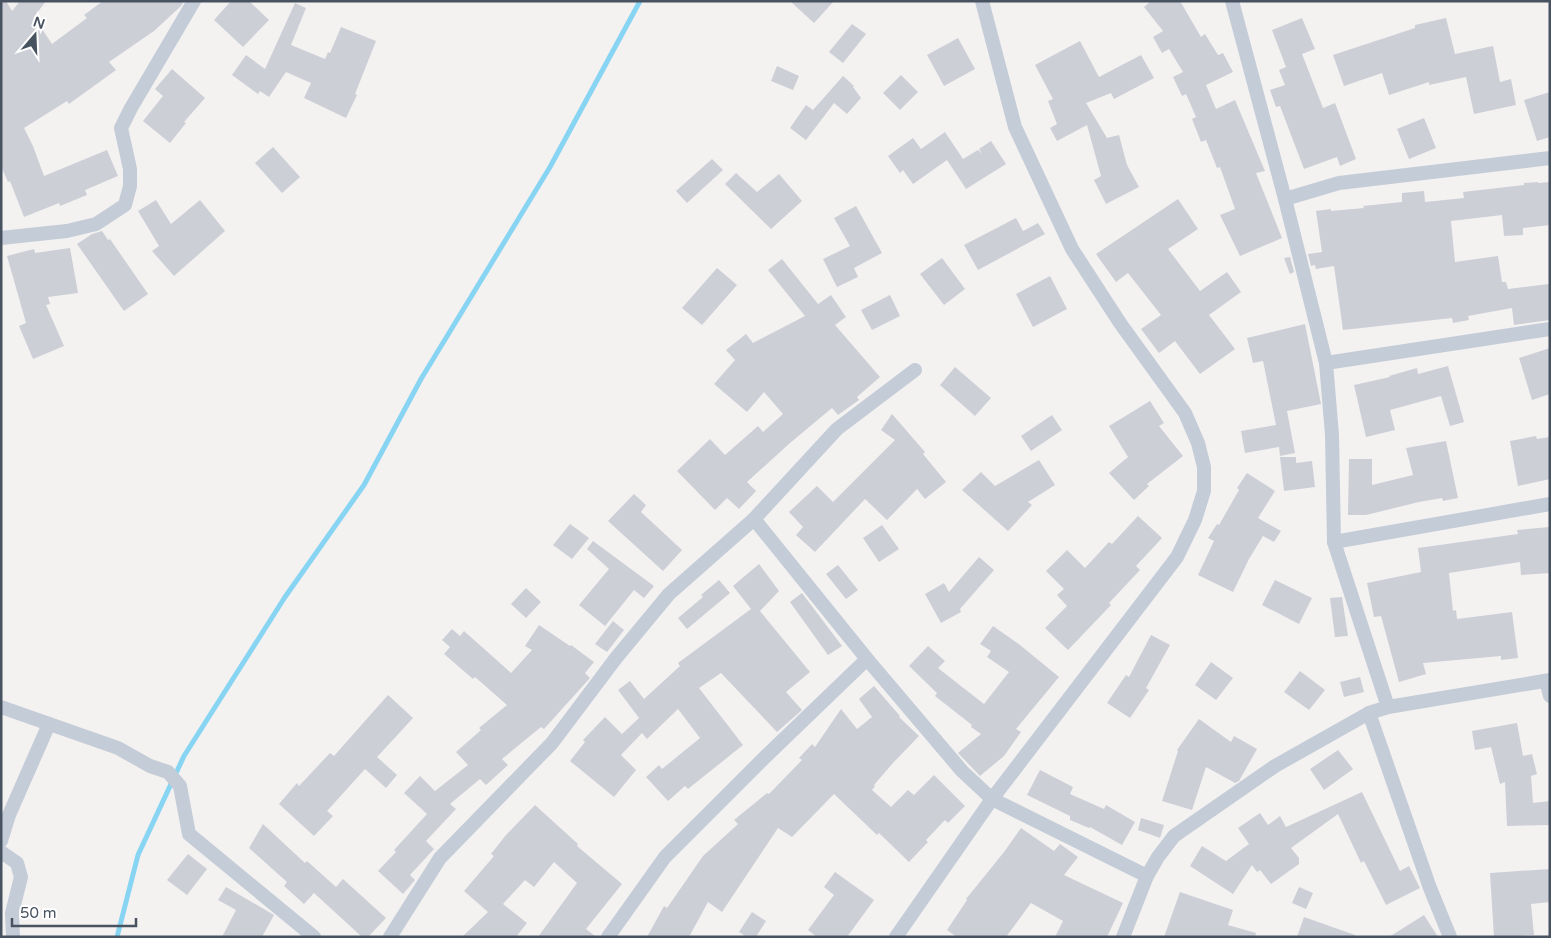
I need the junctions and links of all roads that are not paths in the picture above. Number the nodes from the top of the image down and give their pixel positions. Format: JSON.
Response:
{"nodes":[{"id":1,"x":194,"y":1,"type":"edge"},
{"id":2,"x":982,"y":1,"type":"edge"},
{"id":3,"x":1232,"y":1,"type":"edge"},
{"id":4,"x":1550,"y":158,"type":"edge"},
{"id":5,"x":1285,"y":198,"type":"junction"},
{"id":6,"x":1,"y":238,"type":"edge"},
{"id":7,"x":1550,"y":329,"type":"edge"},
{"id":8,"x":1326,"y":363,"type":"junction"},
{"id":9,"x":915,"y":370,"type":"dead end"},
{"id":10,"x":1550,"y":504,"type":"edge"},
{"id":11,"x":754,"y":519,"type":"junction"},
{"id":12,"x":1334,"y":542,"type":"junction"},
{"id":13,"x":867,"y":659,"type":"junction"},
{"id":14,"x":1548,"y":680,"type":"edge"},
{"id":15,"x":1550,"y":696,"type":"edge"},
{"id":16,"x":1,"y":707,"type":"edge"},
{"id":17,"x":1388,"y":707,"type":"junction"},
{"id":18,"x":1369,"y":713,"type":"junction"},
{"id":19,"x":49,"y":724,"type":"junction"},
{"id":20,"x":992,"y":800,"type":"junction"},
{"id":21,"x":1,"y":840,"type":"edge"},
{"id":22,"x":1,"y":852,"type":"edge"},
{"id":23,"x":1147,"y":876,"type":"junction"},
{"id":24,"x":13,"y":937,"type":"edge"},
{"id":25,"x":314,"y":937,"type":"edge"},
{"id":26,"x":390,"y":937,"type":"edge"},
{"id":27,"x":608,"y":937,"type":"edge"},
{"id":28,"x":896,"y":937,"type":"edge"},
{"id":29,"x":1123,"y":937,"type":"edge"},
{"id":30,"x":1450,"y":937,"type":"edge"}],
"edges":[{"from":1,"to":6,"type":"street"},
{"from":2,"to":20,"type":"street"},
{"from":3,"to":5,"type":"street"},
{"from":4,"to":5,"type":"street"},
{"from":5,"to":8,"type":"street"},
{"from":7,"to":8,"type":"street"},
{"from":8,"to":12,"type":"street"},
{"from":9,"to":11,"type":"street"},
{"from":10,"to":12,"type":"street"},
{"from":11,"to":13,"type":"street"},
{"from":11,"to":26,"type":"street"},
{"from":12,"to":17,"type":"street"},
{"from":13,"to":20,"type":"street"},
{"from":13,"to":27,"type":"street"},
{"from":14,"to":15,"type":"street"},
{"from":14,"to":17,"type":"street"},
{"from":16,"to":19,"type":"street"},
{"from":17,"to":18,"type":"street"},
{"from":18,"to":23,"type":"street"},
{"from":18,"to":30,"type":"street"},
{"from":19,"to":21,"type":"street"},
{"from":19,"to":25,"type":"street"},
{"from":20,"to":23,"type":"street"},
{"from":20,"to":28,"type":"street"},
{"from":22,"to":24,"type":"street"},
{"from":23,"to":29,"type":"street"}]}
